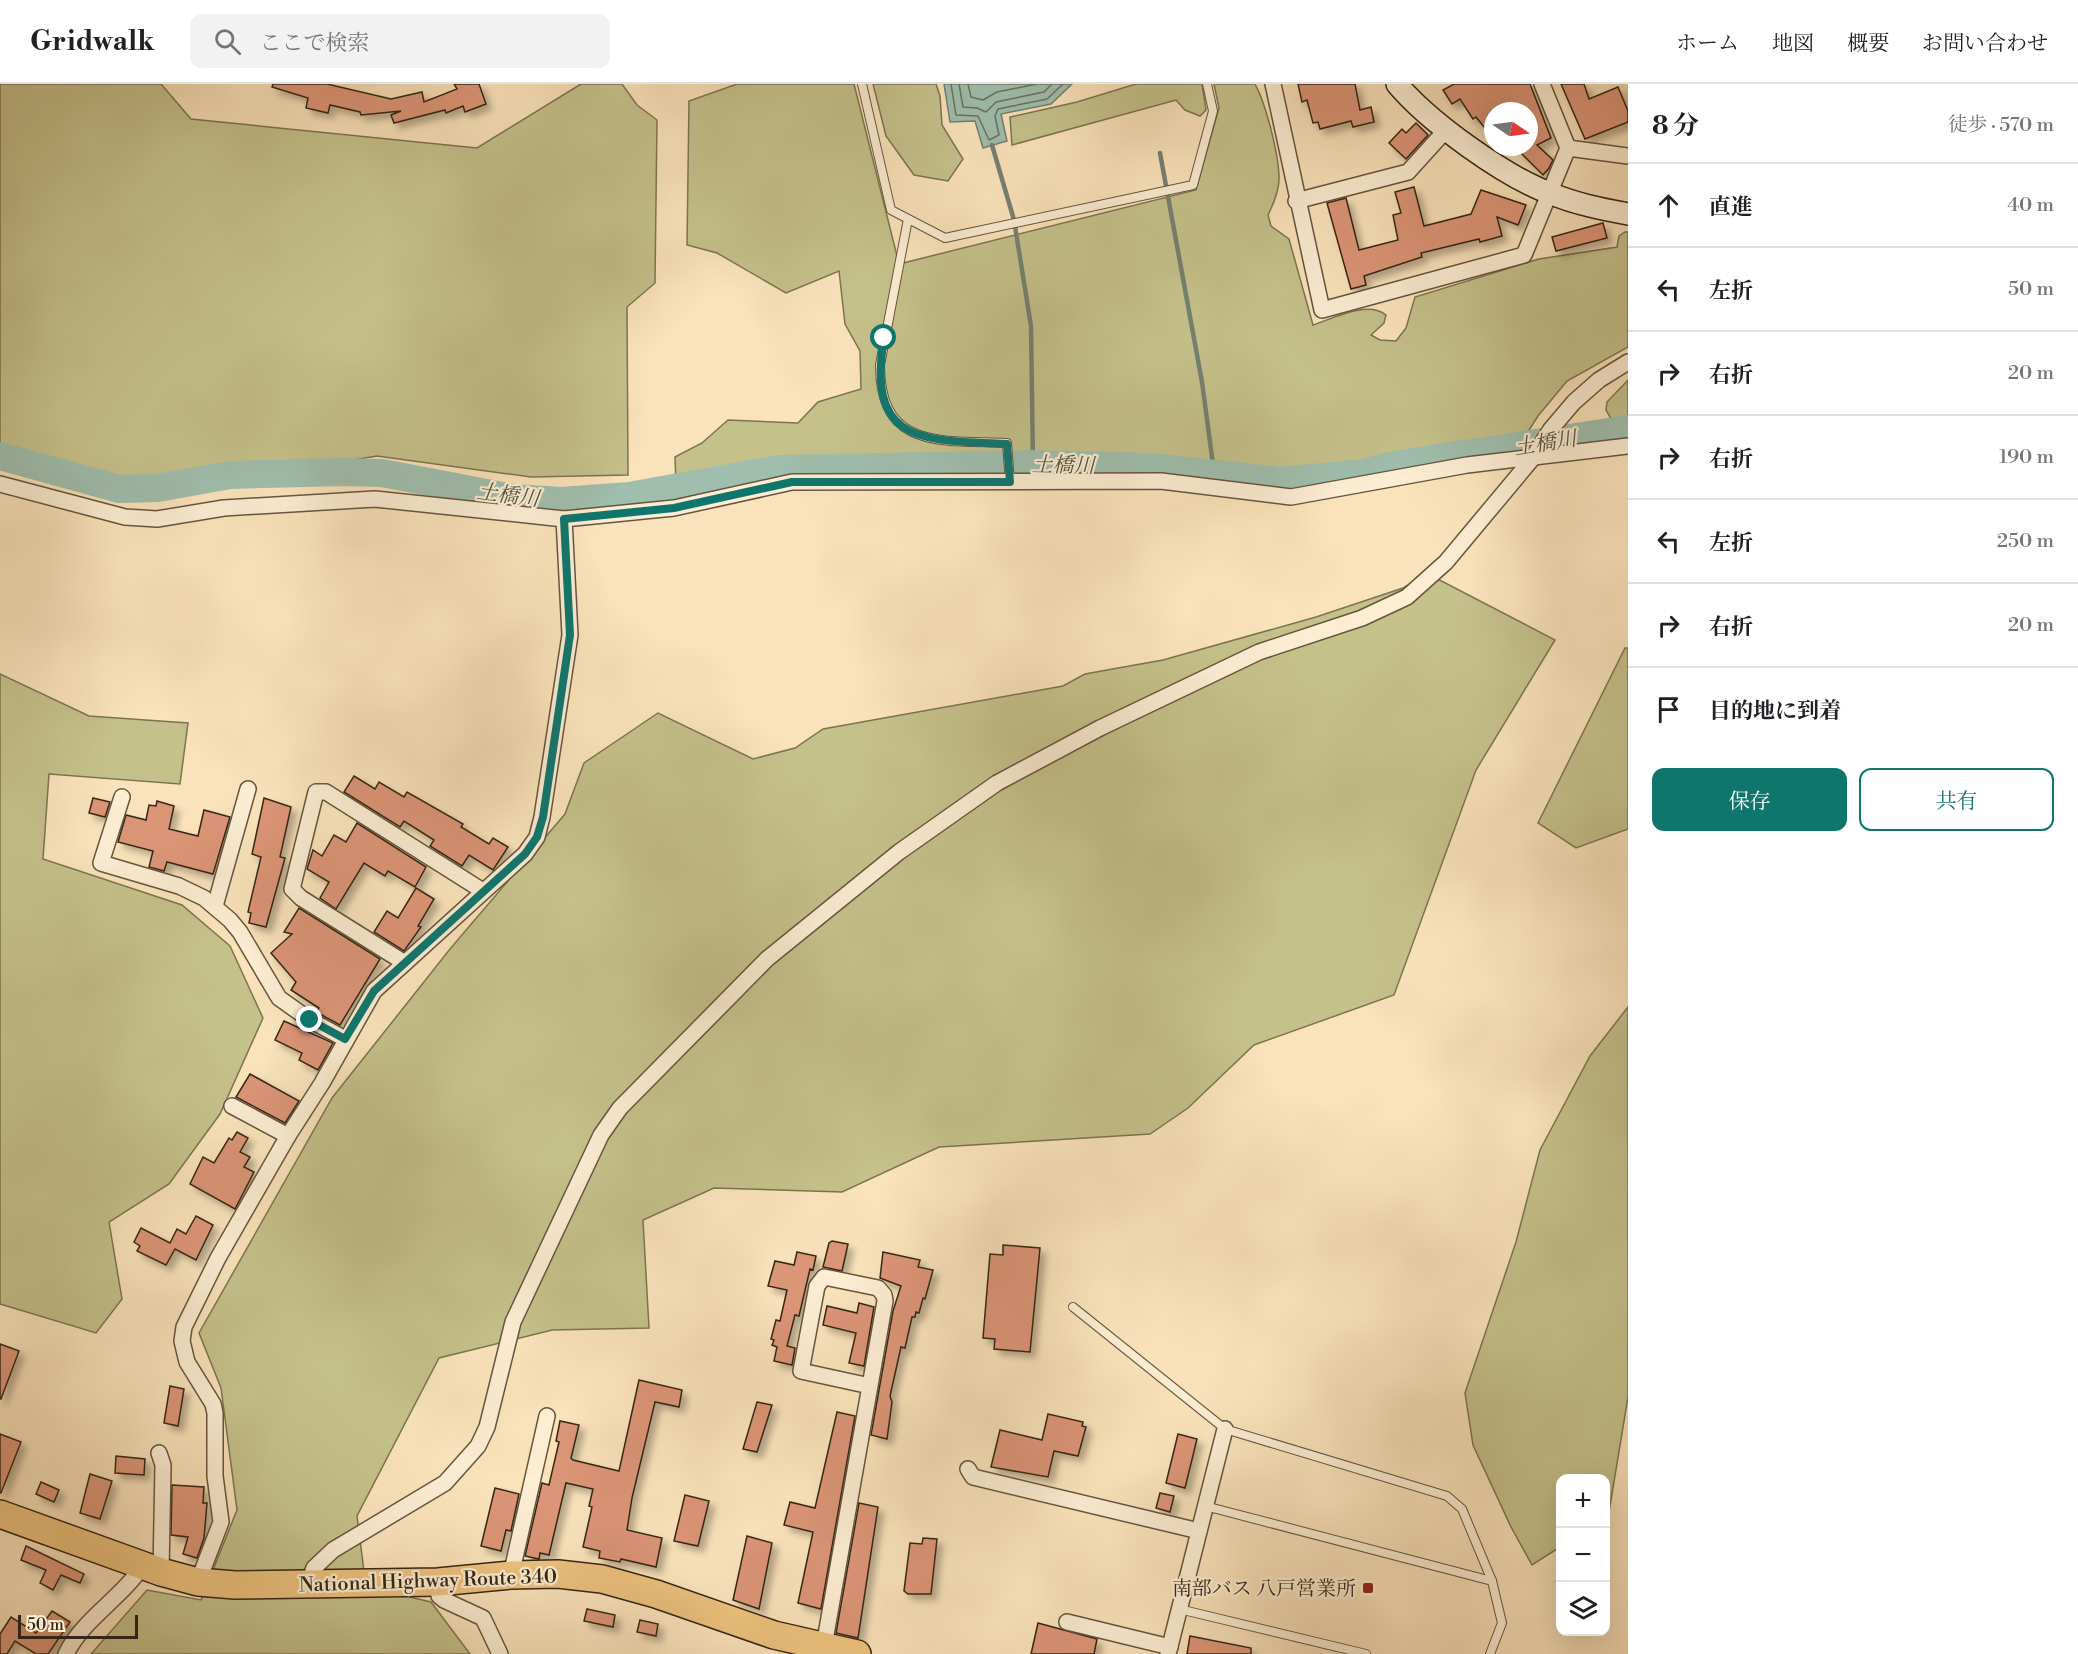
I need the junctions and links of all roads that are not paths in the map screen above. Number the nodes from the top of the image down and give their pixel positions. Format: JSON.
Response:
{"nodes":[{"id":1,"x":862,"y":84,"type":"edge"},
{"id":2,"x":1207,"y":84,"type":"edge"},
{"id":3,"x":1273,"y":84,"type":"edge"},
{"id":4,"x":1397,"y":84,"type":"edge"},
{"id":5,"x":1542,"y":84,"type":"edge"},
{"id":6,"x":1446,"y":130,"type":"junction"},
{"id":7,"x":1568,"y":148,"type":"junction"},
{"id":8,"x":1628,"y":156,"type":"edge"},
{"id":9,"x":1550,"y":194,"type":"junction"},
{"id":10,"x":1296,"y":201,"type":"junction"},
{"id":11,"x":1628,"y":214,"type":"edge"},
{"id":12,"x":908,"y":219,"type":"junction"},
{"id":13,"x":1628,"y":362,"type":"edge"},
{"id":14,"x":1628,"y":446,"type":"edge"},
{"id":15,"x":1533,"y":459,"type":"junction"},
{"id":16,"x":1010,"y":482,"type":"junction"},
{"id":17,"x":0,"y":484,"type":"edge"},
{"id":18,"x":564,"y":519,"type":"junction"},
{"id":19,"x":248,"y":789,"type":"dead end"},
{"id":20,"x":122,"y":797,"type":"dead end"},
{"id":21,"x":483,"y":891,"type":"junction"},
{"id":22,"x":215,"y":906,"type":"junction"},
{"id":23,"x":405,"y":963,"type":"junction"},
{"id":24,"x":345,"y":1039,"type":"junction"},
{"id":25,"x":232,"y":1106,"type":"dead end"},
{"id":26,"x":288,"y":1136,"type":"junction"},
{"id":27,"x":1073,"y":1307,"type":"dead end"},
{"id":28,"x":870,"y":1386,"type":"junction"},
{"id":29,"x":547,"y":1416,"type":"dead end"},
{"id":30,"x":1225,"y":1429,"type":"junction"},
{"id":31,"x":159,"y":1453,"type":"dead end"},
{"id":32,"x":968,"y":1469,"type":"dead end"},
{"id":33,"x":1205,"y":1506,"type":"junction"},
{"id":34,"x":0,"y":1514,"type":"edge"},
{"id":35,"x":1199,"y":1531,"type":"junction"},
{"id":36,"x":152,"y":1569,"type":"junction"},
{"id":37,"x":511,"y":1575,"type":"junction"},
{"id":38,"x":1492,"y":1581,"type":"junction"},
{"id":39,"x":198,"y":1582,"type":"junction"},
{"id":40,"x":438,"y":1582,"type":"junction"},
{"id":41,"x":308,"y":1585,"type":"junction"},
{"id":42,"x":1179,"y":1609,"type":"junction"},
{"id":43,"x":1067,"y":1622,"type":"dead end"},
{"id":44,"x":824,"y":1646,"type":"junction"},
{"id":45,"x":1169,"y":1651,"type":"edge"},
{"id":46,"x":66,"y":1654,"type":"edge"},
{"id":47,"x":500,"y":1654,"type":"edge"},
{"id":48,"x":857,"y":1654,"type":"edge"},
{"id":49,"x":1366,"y":1654,"type":"edge"},
{"id":50,"x":1490,"y":1654,"type":"edge"}],
"edges":[{"from":1,"to":12,"type":"lane"},
{"from":2,"to":12,"type":"lane"},
{"from":3,"to":10,"type":"street"},
{"from":4,"to":6,"type":"street"},
{"from":5,"to":7,"type":"street"},
{"from":6,"to":9,"type":"street"},
{"from":6,"to":10,"type":"street"},
{"from":7,"to":8,"type":"street"},
{"from":7,"to":9,"type":"street"},
{"from":9,"to":10,"type":"street"},
{"from":9,"to":11,"type":"street"},
{"from":12,"to":16,"type":"lane"},
{"from":13,"to":15,"type":"street"},
{"from":14,"to":15,"type":"street"},
{"from":15,"to":16,"type":"street"},
{"from":15,"to":41,"type":"street"},
{"from":16,"to":18,"type":"street"},
{"from":17,"to":18,"type":"street"},
{"from":18,"to":21,"type":"street"},
{"from":19,"to":22,"type":"street"},
{"from":20,"to":22,"type":"street"},
{"from":21,"to":23,"type":"street"},
{"from":21,"to":23,"type":"street"},
{"from":22,"to":24,"type":"street"},
{"from":23,"to":24,"type":"street"},
{"from":24,"to":26,"type":"street"},
{"from":25,"to":26,"type":"street"},
{"from":26,"to":39,"type":"street"},
{"from":27,"to":30,"type":"lane"},
{"from":28,"to":28,"type":"street"},
{"from":28,"to":44,"type":"street"},
{"from":29,"to":37,"type":"street"},
{"from":30,"to":33,"type":"street"},
{"from":30,"to":38,"type":"lane"},
{"from":31,"to":36,"type":"street"},
{"from":32,"to":35,"type":"street"},
{"from":33,"to":35,"type":"street"},
{"from":33,"to":38,"type":"lane"},
{"from":34,"to":36,"type":"highway","name":"National Highway Route 340"},
{"from":35,"to":42,"type":"street"},
{"from":36,"to":39,"type":"highway","name":"National Highway Route 340"},
{"from":36,"to":46,"type":"street"},
{"from":37,"to":40,"type":"highway","name":"National Highway Route 340"},
{"from":37,"to":44,"type":"highway","name":"National Highway Route 340"},
{"from":38,"to":50,"type":"lane"},
{"from":39,"to":41,"type":"highway","name":"National Highway Route 340"},
{"from":40,"to":41,"type":"highway","name":"National Highway Route 340"},
{"from":40,"to":47,"type":"street"},
{"from":42,"to":45,"type":"street"},
{"from":42,"to":49,"type":"lane"},
{"from":43,"to":45,"type":"street"},
{"from":44,"to":48,"type":"highway","name":"National Highway Route 340"}]}
